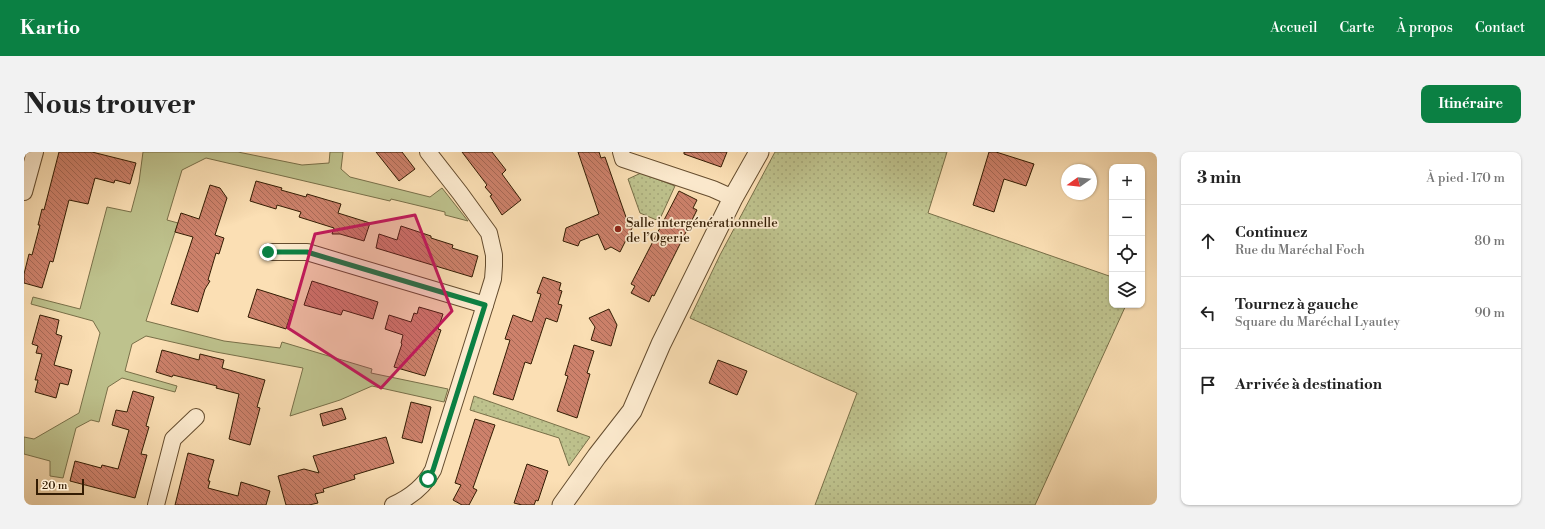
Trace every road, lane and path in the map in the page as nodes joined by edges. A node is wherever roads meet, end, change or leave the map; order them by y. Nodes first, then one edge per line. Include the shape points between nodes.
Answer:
1 (35, 152) edge
2 (428, 152) edge
3 (621, 152) edge
4 (759, 152) edge
5 (24, 192) edge
6 (733, 198) junction
7 (268, 252) dead end
8 (485, 305) junction
9 (196, 417) dead end
10 (156, 505) edge
11 (394, 505) edge
12 (562, 505) edge

1 - 5 street
2 - 8 street via 489,233 494,266
3 - 6 street via 624,159
4 - 6 street
6 - 12 street via 661,344 632,411
7 - 8 street via 307,252
8 - 11 street via 433,470 421,488
9 - 10 street via 173,439

